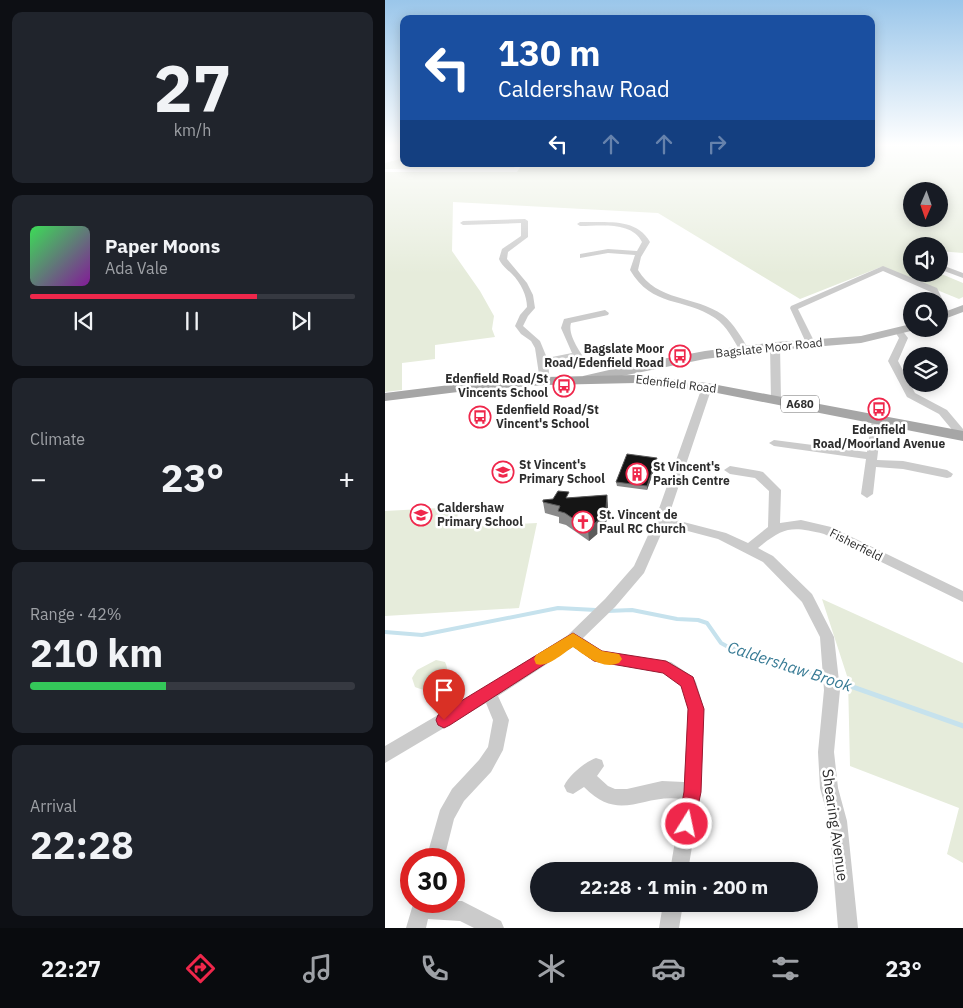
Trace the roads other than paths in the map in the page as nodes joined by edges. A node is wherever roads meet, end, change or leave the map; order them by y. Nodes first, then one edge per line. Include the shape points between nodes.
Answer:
1 (463, 223) dead end
2 (579, 224) dead end
3 (639, 253) junction
4 (583, 256) dead end
5 (948, 270) edge
6 (963, 276) edge
7 (934, 292) edge
8 (963, 308) edge
9 (605, 314) dead end
10 (948, 315) edge
11 (903, 331) edge
12 (899, 332) junction
13 (810, 343) junction
14 (775, 346) junction
15 (744, 350) junction
16 (577, 355) junction
17 (543, 361) junction
18 (586, 372) junction
19 (637, 373) junction
20 (545, 381) junction
21 (707, 387) junction
22 (385, 397) edge
23 (776, 400) junction
24 (877, 419) junction
25 (963, 436) edge
26 (774, 443) dead end
27 (871, 460) junction
28 (730, 469) dead end
29 (947, 474) dead end
30 (867, 494) dead end
31 (661, 520) junction
32 (774, 529) junction
33 (749, 549) junction
34 (963, 597) edge
35 (573, 639) junction
36 (489, 693) junction
37 (385, 755) edge
38 (584, 776) dead end
39 (692, 792) junction
40 (438, 848) edge
41 (680, 862) edge
42 (672, 912) edge
43 (420, 913) edge
44 (465, 913) edge
45 (416, 928) edge
46 (494, 928) edge
47 (669, 928) edge
48 (848, 928) edge

1 - 17 street via 525,221 524,237 503,256 531,300 531,308 519,326 539,345
2 - 3 street via 635,229 646,239
3 - 4 street via 608,251
3 - 15 street via 634,270 644,285 716,315 733,331
5 - 6 street
7 - 13 street via 883,268 794,308
8 - 10 street
9 - 16 street via 567,321 565,328
11 - 12 street, Bagslate Moor Road
12 - 13 street, Bagslate Moor Road
12 - 25 street via 904,338 893,361 911,394 943,412
13 - 14 street, Bagslate Moor Road
14 - 15 street, Bagslate Moor Road
14 - 23 street
15 - 19 street, Bagslate Moor Road
16 - 17 street
16 - 18 street
17 - 20 street
18 - 19 main road, Edenfield Road / A680
18 - 20 main road, Edenfield Road / A680
19 - 21 main road, Edenfield Road / A680
20 - 22 main road, Edenfield Road / A680
21 - 23 main road, Edenfield Road / A680
21 - 31 street
23 - 24 main road, Edenfield Road / A680
24 - 25 main road, Edenfield Road / A680
24 - 27 street
26 - 27 street
27 - 29 street
27 - 30 street
28 - 32 street via 759,475 775,490
31 - 33 street, Shearing Avenue via 722,536
31 - 35 street via 639,569
32 - 33 street, Fisherfield
32 - 34 street, Fisherfield via 801,524 827,530
33 - 48 street, Shearing Avenue via 768,559 807,598 827,637 832,690 825,752 829,788 838,821
35 - 36 street
35 - 39 street via 599,657 666,667 688,682 696,709
36 - 37 street
36 - 40 street via 501,720 495,750 458,795 446,816
38 - 39 street via 607,795 621,798 659,790
39 - 41 street
42 - 47 street
43 - 45 street
44 - 46 street

